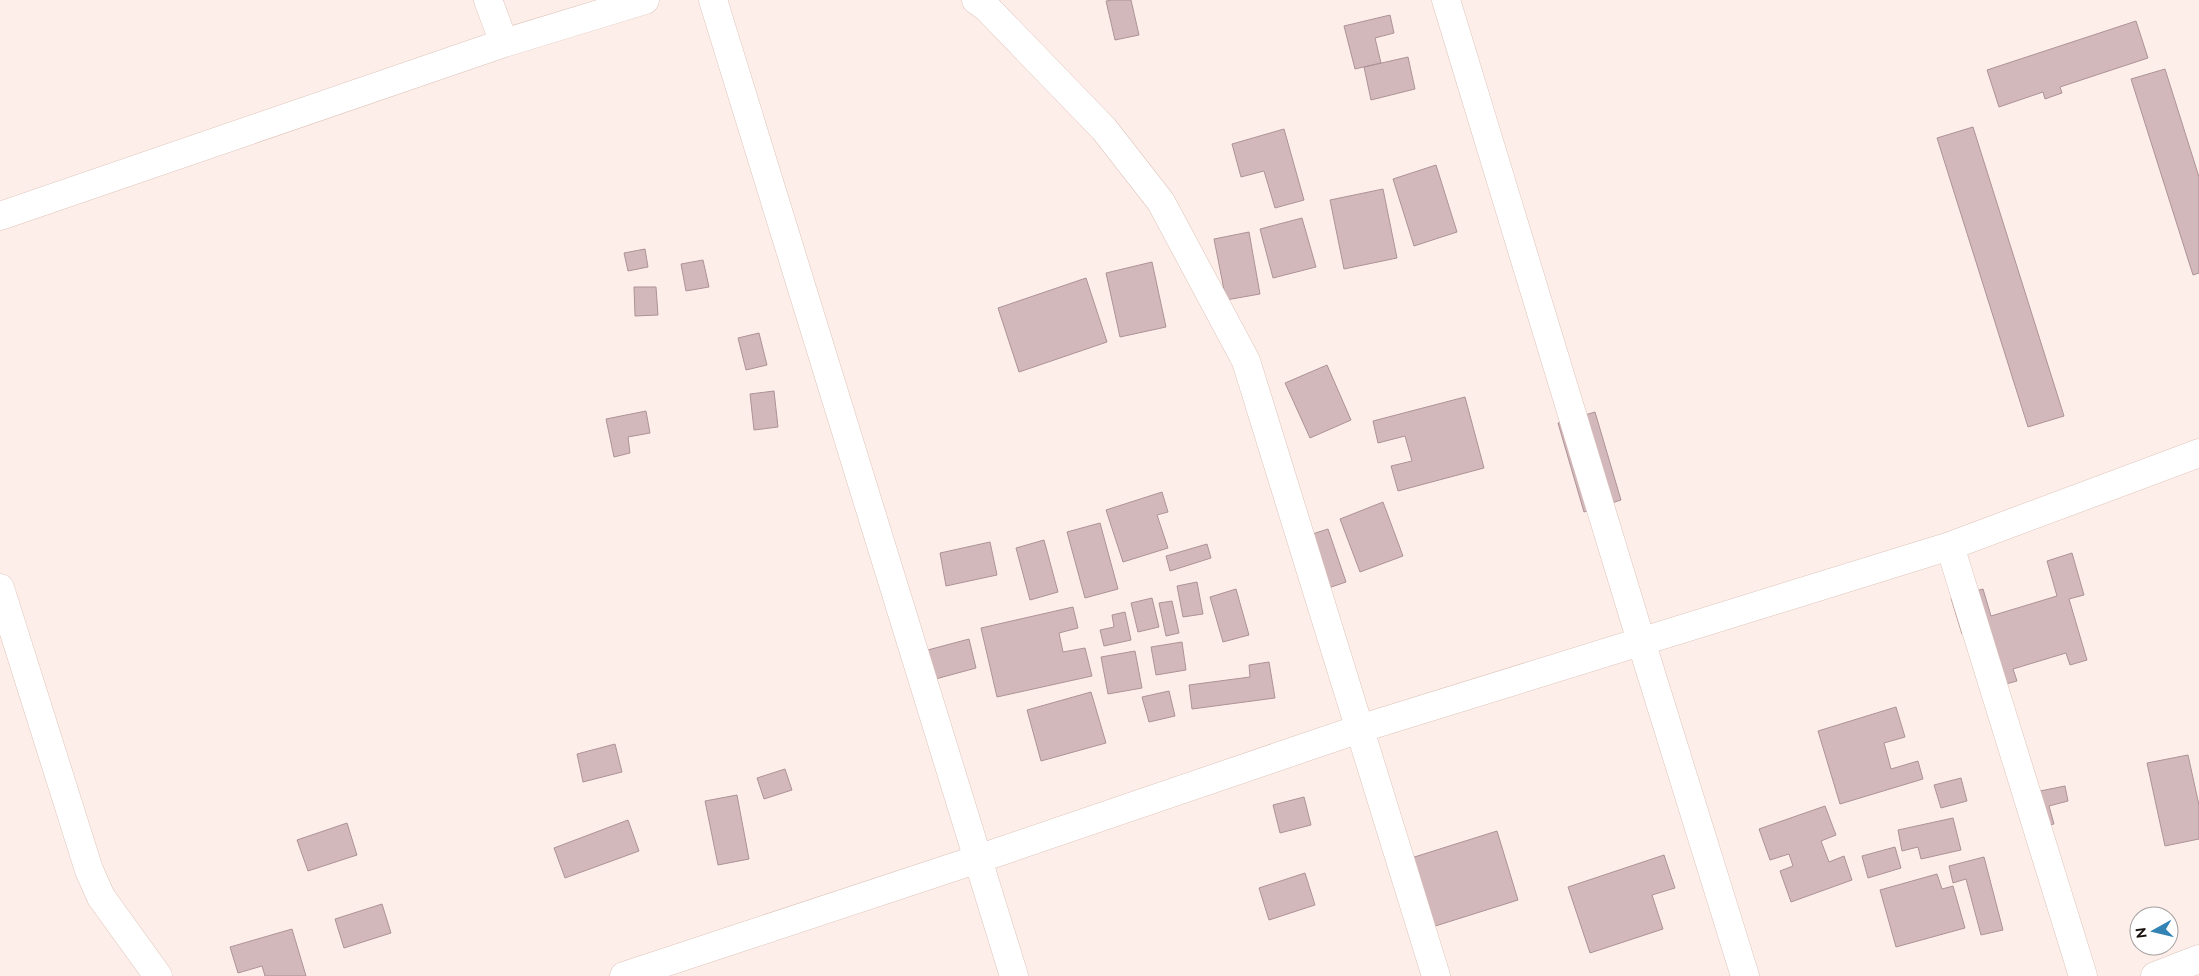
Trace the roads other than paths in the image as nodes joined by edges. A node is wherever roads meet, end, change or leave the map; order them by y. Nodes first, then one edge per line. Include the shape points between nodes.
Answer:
1 (488, 0) edge
2 (644, 0) edge
3 (713, 0) edge
4 (976, 0) edge
5 (1446, 0) edge
6 (504, 43) junction
7 (0, 216) edge
8 (2199, 453) edge
9 (1950, 546) junction
10 (0, 588) edge
11 (1641, 641) junction
12 (1359, 729) junction
13 (978, 859) junction
14 (2199, 959) edge
15 (158, 976) edge
16 (624, 976) edge
17 (1014, 976) edge
18 (1436, 976) edge
19 (1745, 976) edge
20 (2083, 976) edge
21 (2155, 976) edge

1 - 6 street
2 - 6 street
3 - 13 street
4 - 12 street via 1104,129 1161,202 1246,361
5 - 11 street
6 - 7 street
8 - 9 street
9 - 11 street
9 - 20 street
10 - 15 street via 89,870 101,896
11 - 12 street
11 - 19 street
12 - 13 street
12 - 18 street
13 - 16 street
13 - 17 street
14 - 21 street

